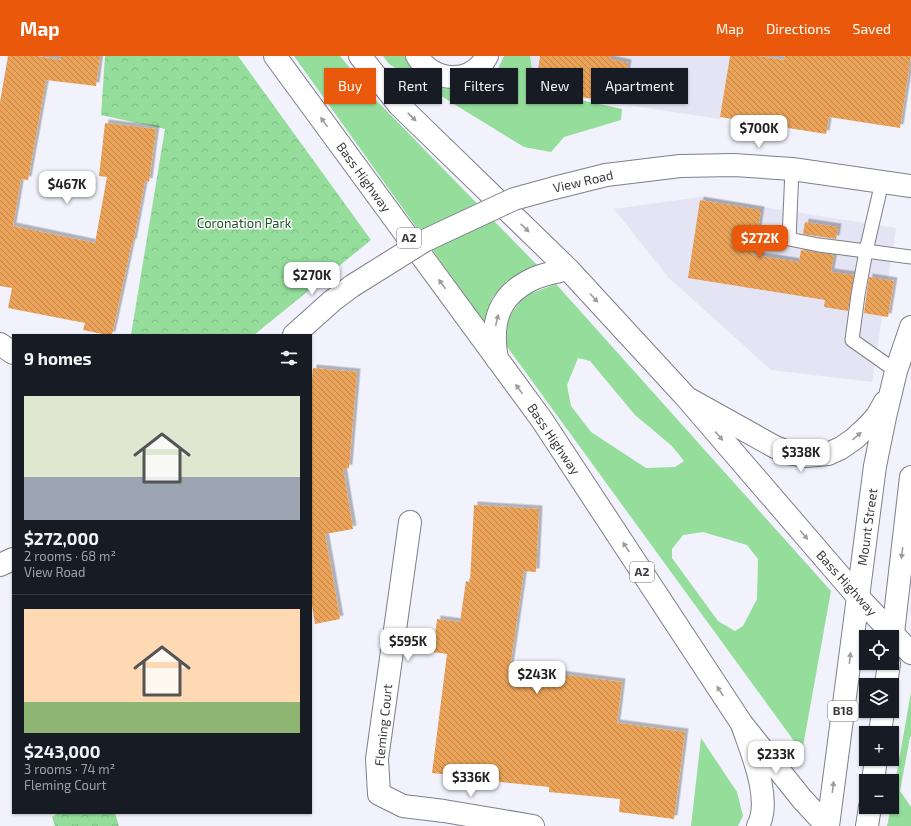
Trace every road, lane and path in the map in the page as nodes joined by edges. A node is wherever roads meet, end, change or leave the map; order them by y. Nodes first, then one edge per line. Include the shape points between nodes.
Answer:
1 (275, 56) edge
2 (360, 56) edge
3 (417, 56) edge
4 (487, 56) edge
5 (792, 169) junction
6 (882, 182) junction
7 (911, 186) edge
8 (866, 251) junction
9 (911, 257) edge
10 (568, 269) junction
11 (911, 327) edge
12 (295, 334) edge
13 (0, 344) edge
14 (12, 352) edge
15 (497, 359) junction
16 (894, 380) junction
17 (685, 396) junction
18 (911, 478) edge
19 (910, 500) edge
20 (410, 522) dead end
21 (12, 559) edge
22 (0, 565) edge
23 (858, 597) junction
24 (887, 630) edge
25 (893, 630) edge
26 (899, 642) edge
27 (911, 653) edge
28 (742, 724) junction
29 (869, 814) edge
30 (534, 826) edge
31 (758, 826) edge
32 (827, 826) edge
33 (867, 826) edge

15 -> 1 main road, Bass Highway / A2
2 -> 10 main road, Bass Highway via 399,104
3 - 4 main road via 429,70 450,77 471,73 480,67
5 - 6 main road, View Road
5 - 8 lane via 789,239
5 - 12 main road, View Road, bridge via 734,165 680,166 606,175 514,200 424,241 352,286
6 - 7 main road, View Road
6 - 8 lane
8 - 9 lane
8 - 16 lane via 852,340
15 -> 10 main road via 495,326 498,313 509,296 519,286 536,278
10 -> 17 main road, Bass Highway
11 - 16 main road, Mount Street
13 - 14 main road
28 -> 15 main road, Bass Highway / A2 via 542,420
17 -> 16 main road via 775,447 806,456 828,454 854,439 877,416
16 - 23 main road, Mount Street via 875,466
17 -> 23 main road, Bass Highway
18 - 19 main road
19 -> 25 main road
20 - 30 main road, Fleming Court via 377,759 379,794 404,806
21 - 22 main road
23 - 24 main road, Bass Highway
32 -> 23 main road, Mount Street / B18
26 - 27 main road, Bass Highway
28 - 31 main road via 760,779 762,812
28 - 32 main road, Bass Highway / A2
29 - 33 main road

